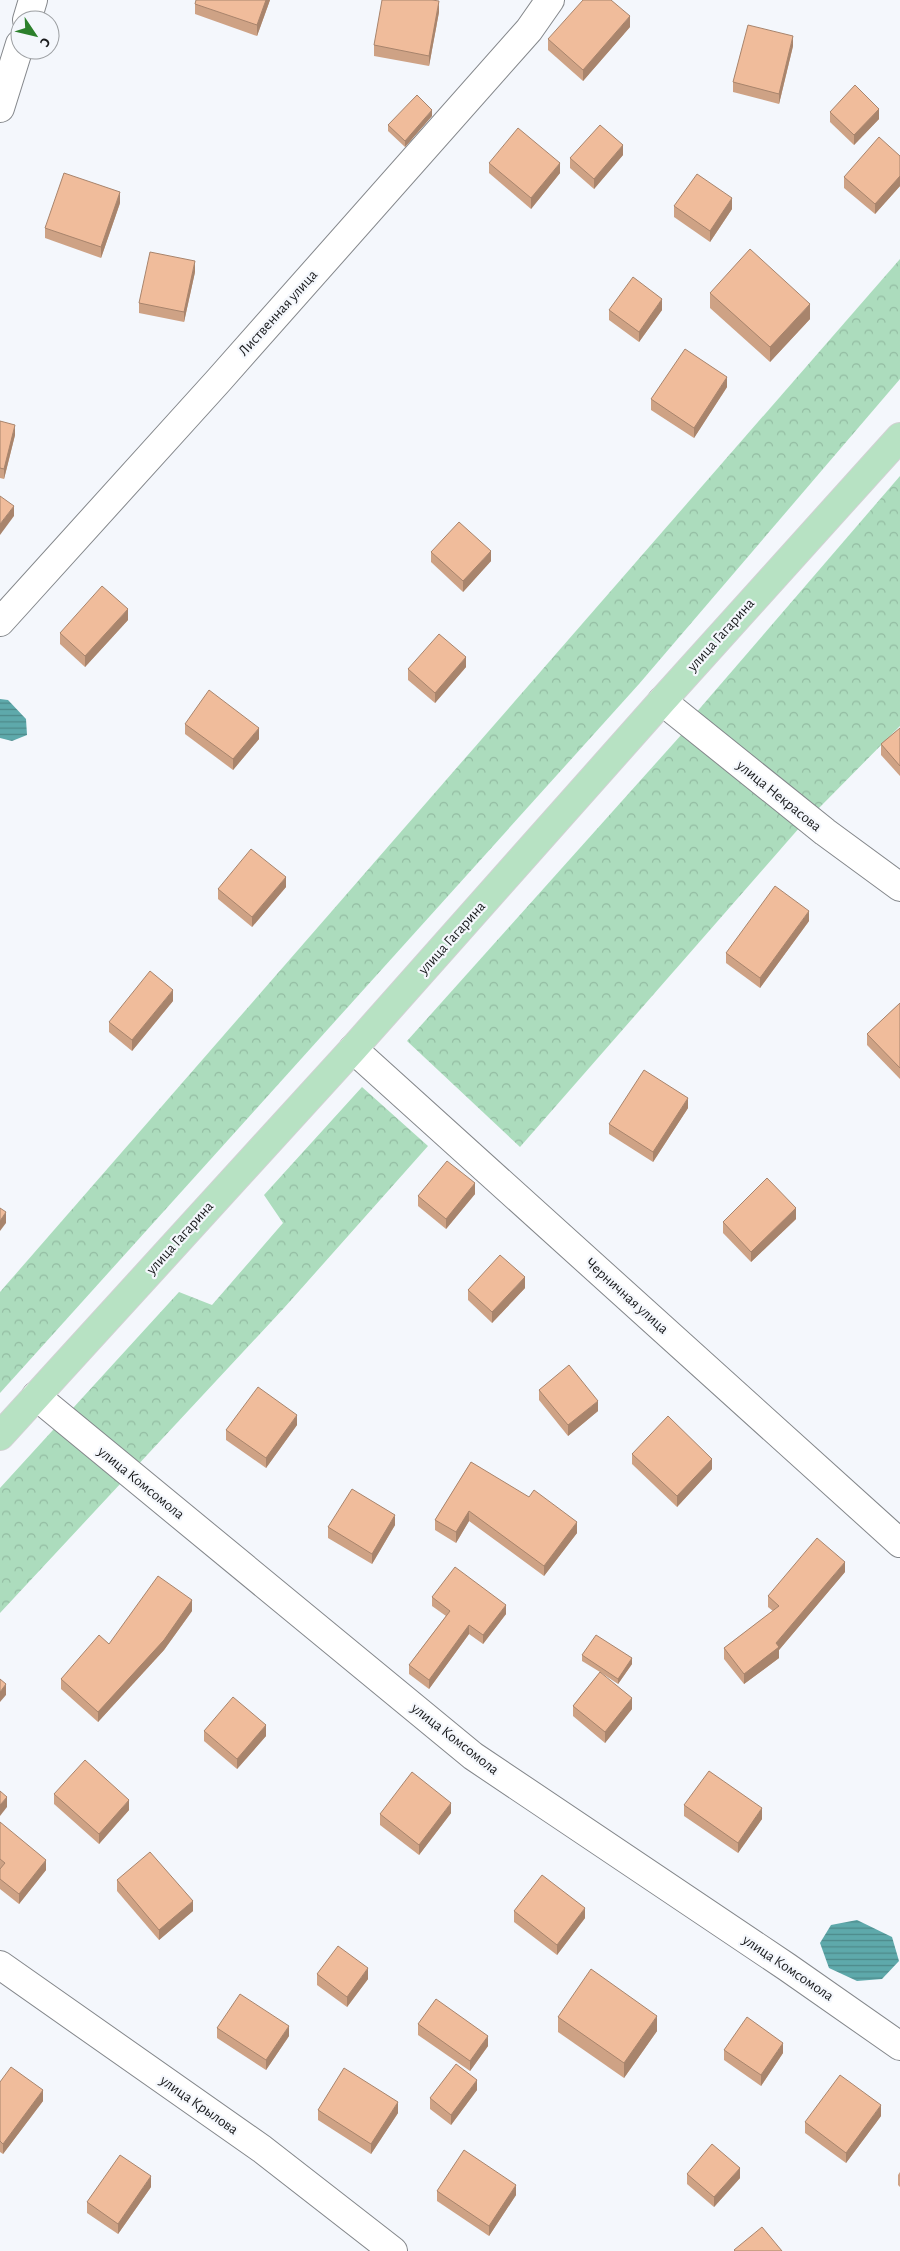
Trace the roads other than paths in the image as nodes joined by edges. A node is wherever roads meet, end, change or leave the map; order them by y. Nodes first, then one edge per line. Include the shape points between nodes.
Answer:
1 (550, 0) edge
2 (15, 60) edge
3 (0, 108) edge
4 (900, 436) edge
5 (0, 622) edge
6 (662, 701) junction
7 (900, 887) edge
8 (354, 1049) junction
9 (36, 1396) junction
10 (0, 1436) edge
11 (900, 1543) edge
12 (0, 1965) edge
13 (900, 2046) edge
14 (393, 2251) edge

1 - 5 street, Лиственная улица via 523,37
2 - 3 street
4 - 6 main road, улица Гагарина
6 - 7 street, улица Некрасова via 824,832
6 - 8 main road, улица Гагарина
8 - 9 main road, улица Гагарина
8 - 11 street, Черничная улица
9 - 10 main road, улица Гагарина
9 - 13 street, улица Комсомола via 473,1756
12 - 14 street, улица Крылова via 262,2149

